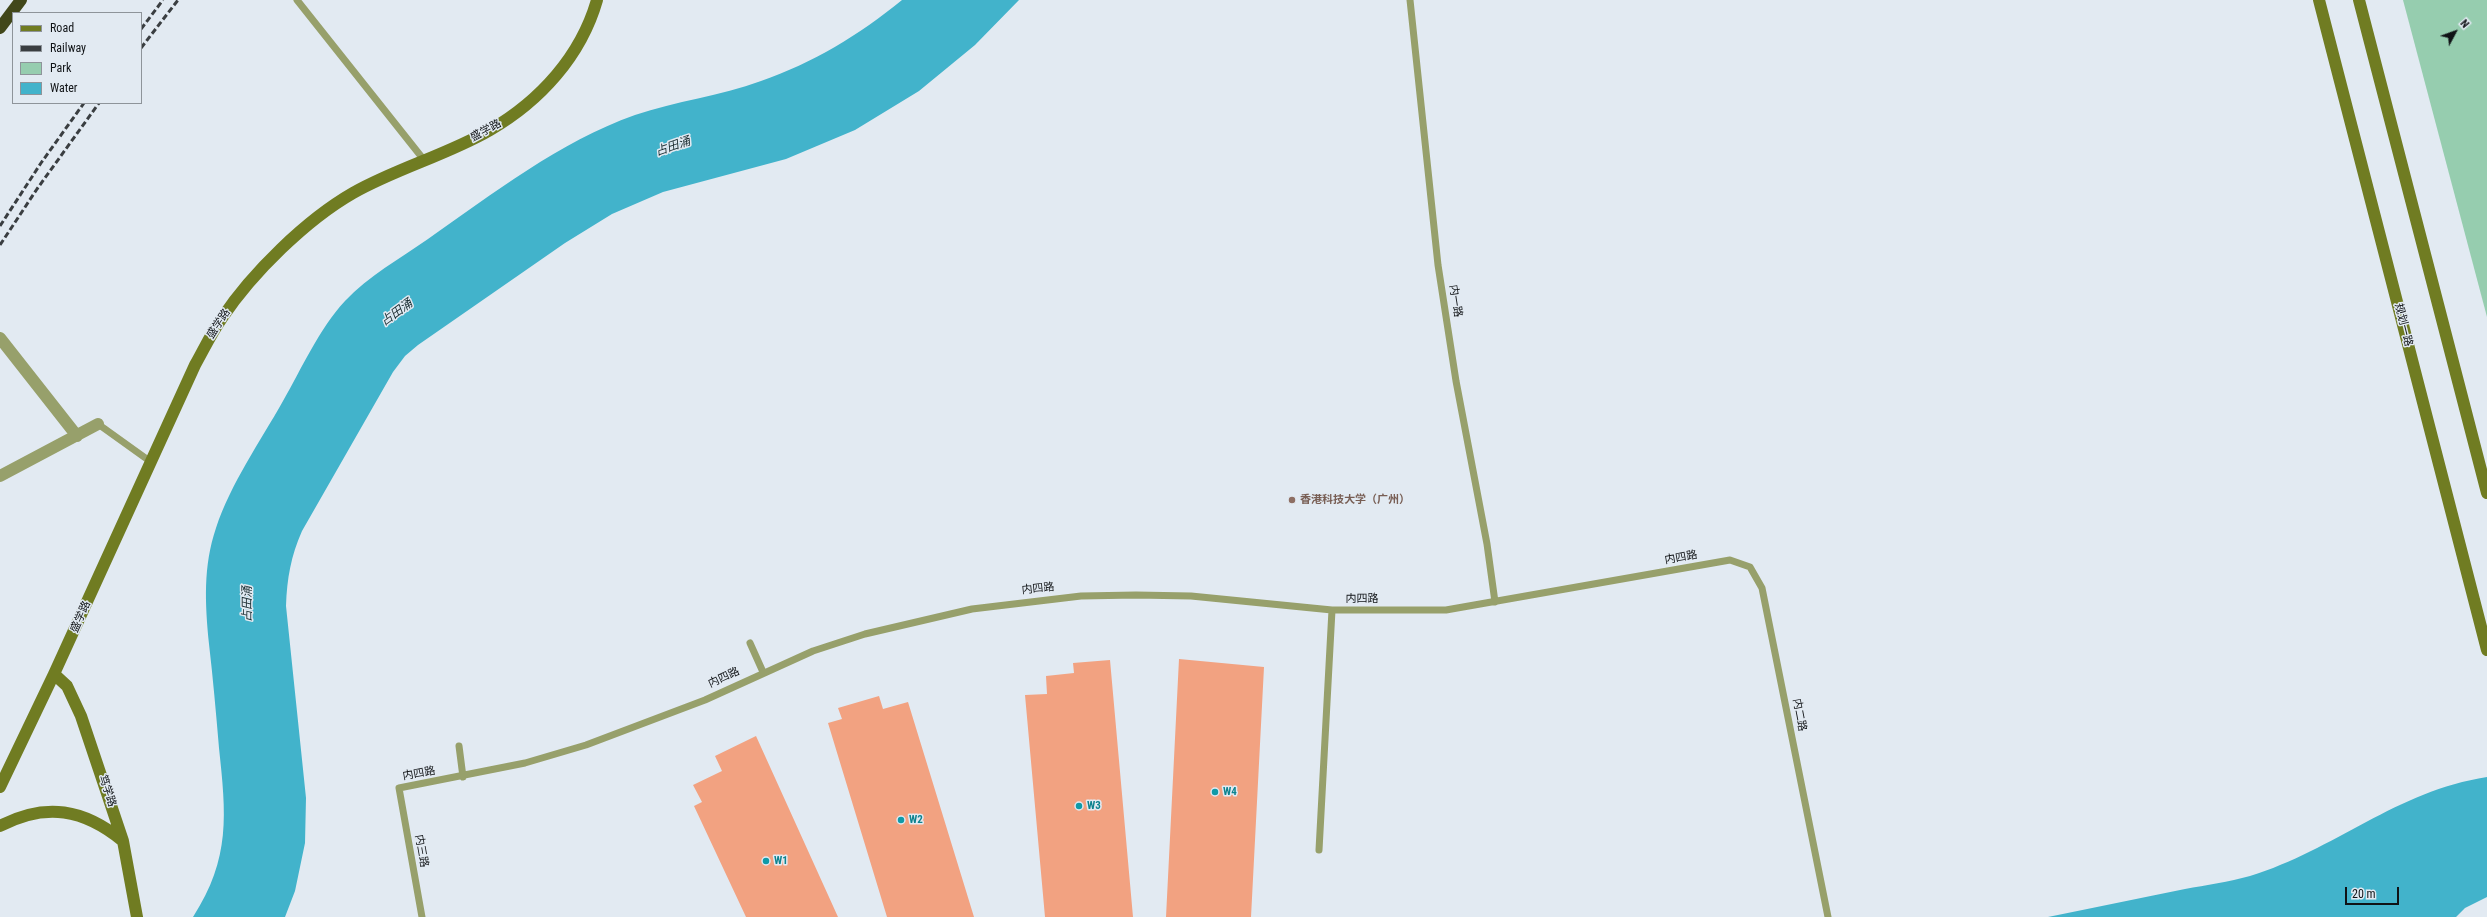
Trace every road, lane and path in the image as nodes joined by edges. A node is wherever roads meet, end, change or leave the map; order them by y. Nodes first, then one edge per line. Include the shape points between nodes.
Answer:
1 (21, 0) edge
2 (297, 0) edge
3 (596, 0) edge
4 (1410, 0) edge
5 (2319, 0) edge
6 (2359, 0) edge
7 (0, 28) edge
8 (424, 160) junction
9 (0, 338) edge
10 (98, 424) joint
11 (77, 436) junction
12 (151, 462) junction
13 (0, 476) edge
14 (2487, 493) edge
15 (1704, 565) joint
16 (1495, 602) junction
17 (1332, 610) junction
18 (750, 643) dead end
19 (2487, 650) edge
20 (763, 672) junction
21 (54, 674) junction
22 (458, 746) dead end
23 (463, 777) junction
24 (0, 787) edge
25 (399, 788) joint
26 (0, 826) edge
27 (123, 841) junction
28 (1319, 850) dead end
29 (138, 917) edge
30 (422, 917) edge
31 (1828, 917) edge

1 - 7 highway
2 - 8 lane
3 - 8 street, 盛学路 via 592,18 564,69 524,108 490,131
4 - 16 lane, 内一路 via 1438,265
5 - 19 street, 规划一路
6 - 14 street
8 - 12 street, 盛学路 via 352,194 293,237 257,273 218,324 195,365
9 - 11 street
10 - 11 street
10 - 12 lane
11 - 13 street
12 - 21 street, 盛学路
15 - 16 lane, 内四路
15 - 31 lane, 内二路 via 1730,560 1740,562 1750,567 1762,588
16 - 17 lane, 内四路 via 1446,610
17 - 20 lane, 内四路 via 1191,596 1081,596 1026,601 956,612 865,634
17 - 28 lane
18 - 20 lane
20 - 23 lane, 内四路 via 705,700 594,742 525,763
21 - 24 street, 盛学路
21 - 27 street, 笃学路 via 67,686 81,716
22 - 23 lane
23 - 25 lane, 内四路
25 - 30 lane, 内三路
26 - 27 street via 16,817 38,812 61,811 105,826
27 - 29 street, 笃学路

